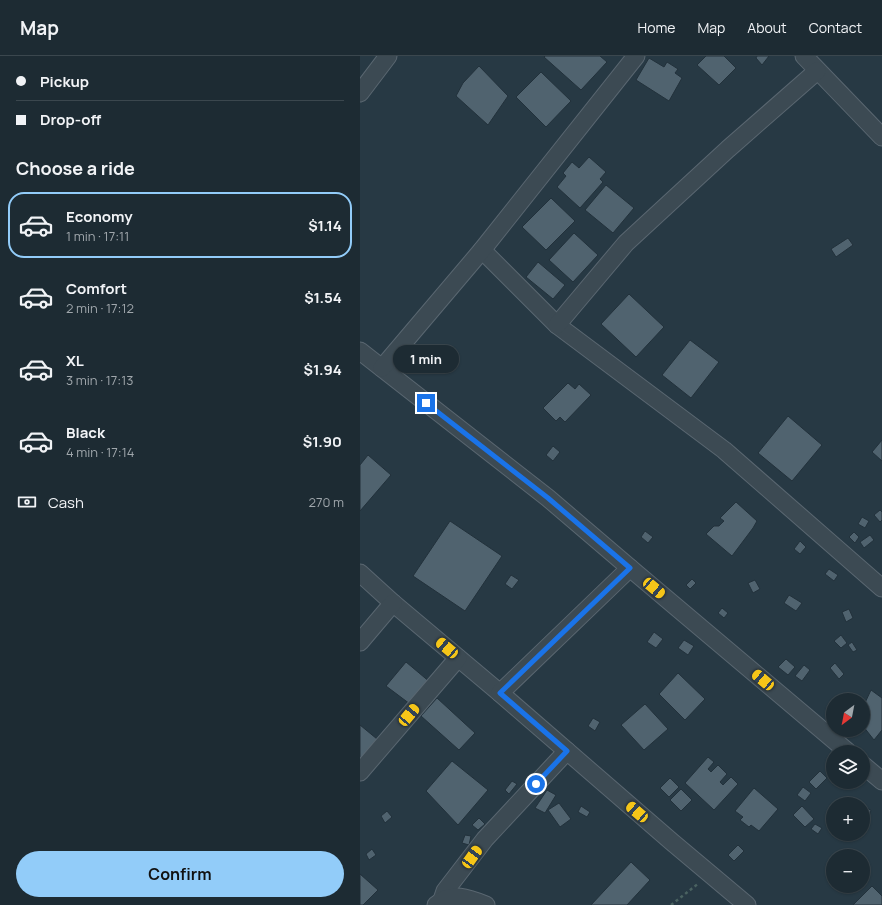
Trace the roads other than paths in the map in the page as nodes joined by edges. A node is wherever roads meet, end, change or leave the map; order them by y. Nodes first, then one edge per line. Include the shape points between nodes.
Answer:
1 (388, 56) edge
2 (636, 56) edge
3 (804, 56) edge
4 (817, 70) junction
5 (360, 93) edge
6 (882, 137) edge
7 (482, 250) junction
8 (558, 325) junction
9 (360, 351) edge
10 (382, 368) junction
11 (630, 568) junction
12 (360, 573) edge
13 (882, 588) edge
14 (393, 603) junction
15 (360, 642) edge
16 (458, 658) junction
17 (500, 693) junction
18 (840, 745) edge
19 (567, 751) junction
20 (870, 771) edge
21 (360, 772) edge
22 (882, 781) edge
23 (439, 902) edge
24 (486, 905) edge
25 (747, 905) edge

1 - 5 street
2 - 7 street
3 - 4 street
4 - 6 street
4 - 8 street via 626,242
7 - 8 street
7 - 10 street
8 - 13 street via 724,450
9 - 10 street
10 - 11 street via 548,498
11 - 17 street
11 - 18 street
12 - 14 street
14 - 15 street
14 - 16 street
16 - 17 street
16 - 21 street
17 - 19 street
19 - 23 street via 485,839
19 - 25 street
20 - 22 street
23 - 24 street via 454,896 465,897

